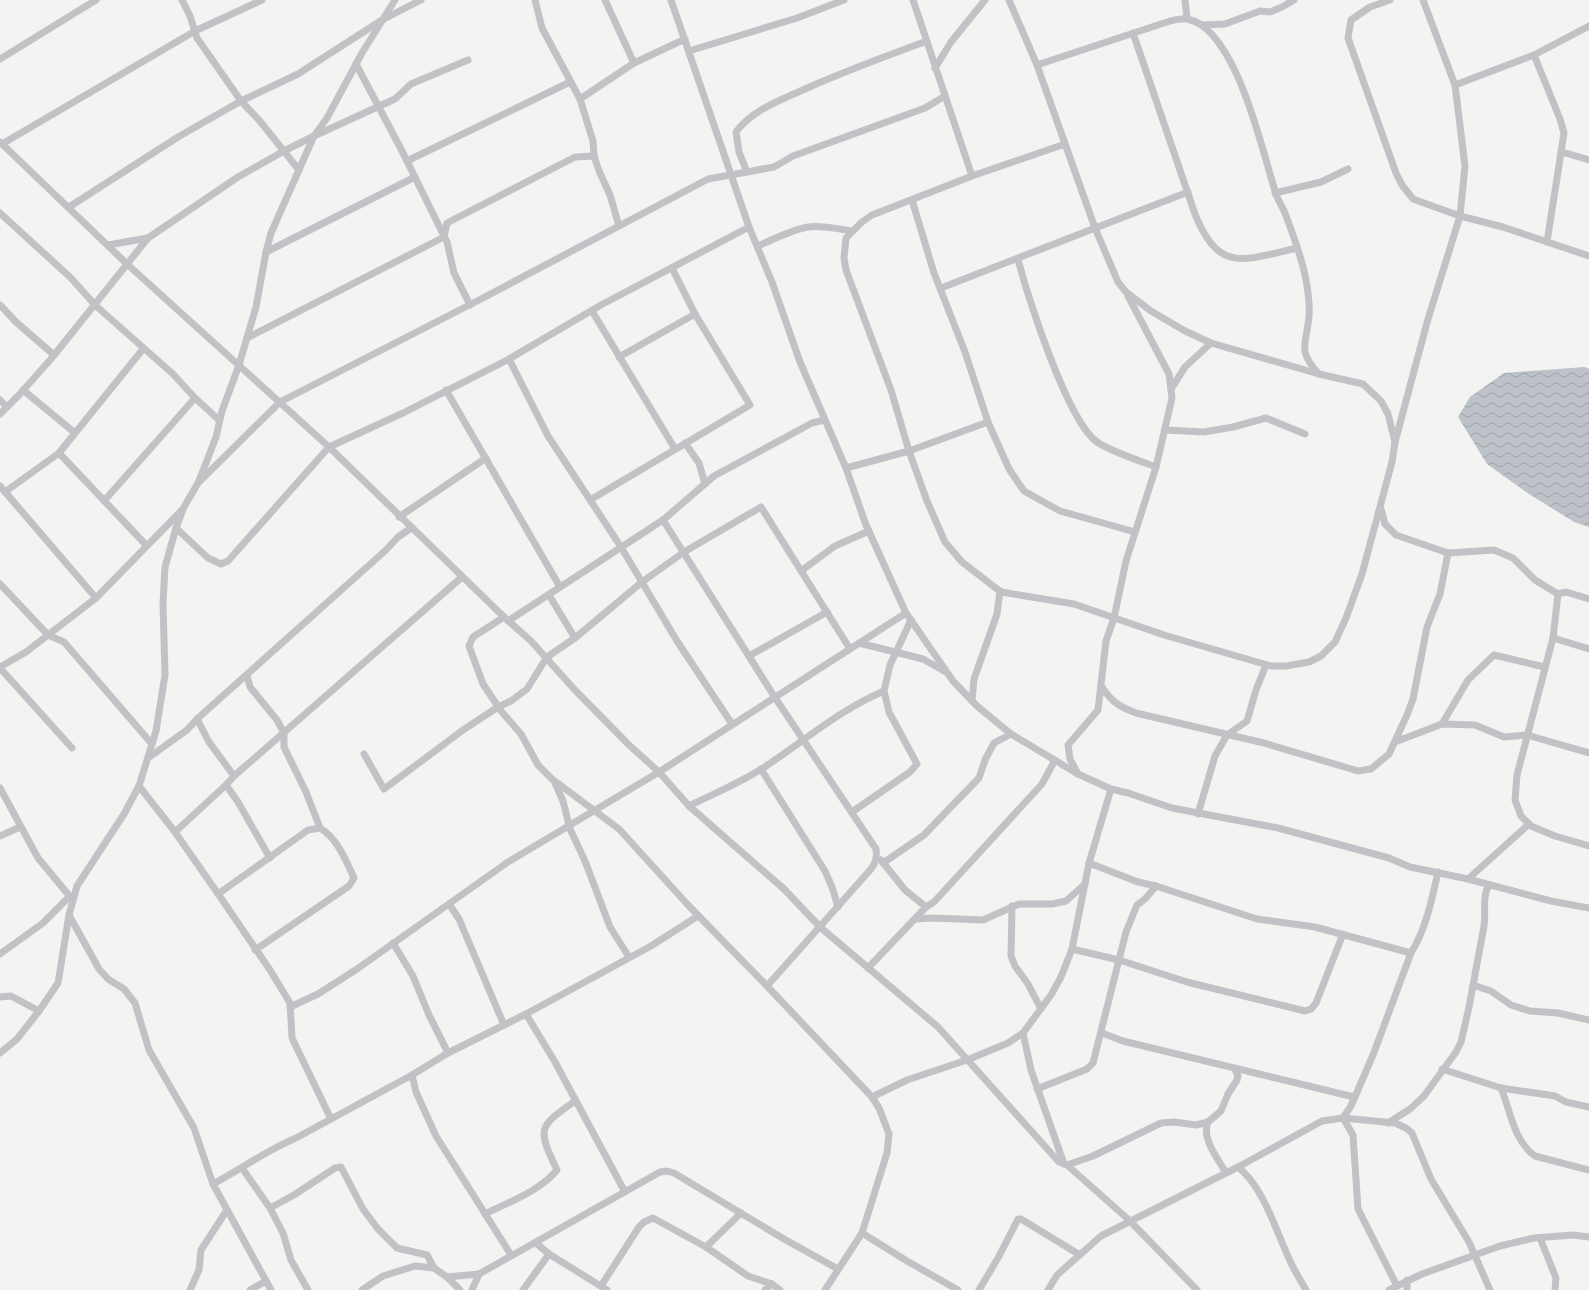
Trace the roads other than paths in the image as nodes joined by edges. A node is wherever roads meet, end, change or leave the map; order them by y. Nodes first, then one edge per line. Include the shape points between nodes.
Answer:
1 (96, 0) edge
2 (182, 0) edge
3 (262, 0) edge
4 (395, 0) edge
5 (421, 0) edge
6 (535, 0) edge
7 (605, 0) edge
8 (671, 0) edge
9 (844, 0) edge
10 (913, 0) edge
11 (985, 0) edge
12 (1009, 0) edge
13 (1186, 0) edge
14 (1294, 0) edge
15 (1390, 0) edge
16 (1423, 0) edge
17 (1187, 18) junction
18 (382, 20) junction
19 (1202, 26) junction
20 (1589, 26) edge
21 (195, 31) junction
22 (1132, 33) junction
23 (685, 38) junction
24 (927, 41) junction
25 (689, 51) junction
26 (1534, 55) junction
27 (0, 59) edge
28 (468, 60) dead end
29 (634, 63) junction
30 (356, 64) junction
31 (1037, 65) junction
32 (935, 68) junction
33 (570, 82) junction
34 (1455, 85) junction
35 (946, 96) junction
36 (580, 99) junction
37 (241, 101) junction
38 (379, 107) junction
39 (314, 136) junction
40 (1, 143) edge
41 (1065, 144) junction
42 (284, 151) junction
43 (1562, 152) junction
44 (594, 156) junction
45 (1589, 160) edge
46 (407, 161) junction
47 (1348, 168) dead end
48 (298, 170) junction
49 (747, 172) junction
50 (732, 175) junction
51 (415, 176) junction
52 (972, 176) junction
53 (1188, 192) junction
54 (1275, 193) junction
55 (912, 200) junction
56 (69, 207) junction
57 (0, 213) edge
58 (1460, 216) junction
59 (619, 226) junction
60 (749, 227) junction
61 (1095, 228) junction
62 (852, 231) junction
63 (444, 237) junction
64 (148, 238) junction
65 (1547, 242) junction
66 (108, 246) junction
67 (758, 246) junction
68 (1298, 248) junction
69 (266, 252) junction
70 (1589, 256) edge
71 (1018, 258) junction
72 (128, 264) junction
73 (672, 268) junction
74 (941, 288) junction
75 (1126, 292) junction
76 (0, 305) edge
77 (95, 305) junction
78 (470, 305) junction
79 (592, 311) junction
80 (695, 314) junction
81 (246, 338) junction
82 (1211, 343) junction
83 (143, 349) junction
84 (54, 355) junction
85 (619, 357) junction
86 (509, 359) junction
87 (239, 365) junction
88 (1319, 374) junction
89 (1171, 389) junction
90 (24, 390) junction
91 (446, 390) junction
92 (195, 398) junction
93 (0, 400) edge
94 (280, 402) junction
95 (7, 407) junction
96 (0, 414) edge
97 (219, 420) junction
98 (824, 420) junction
99 (988, 422) junction
100 (1165, 430) junction
101 (75, 433) junction
102 (1305, 434) dead end
103 (1395, 442) junction
104 (685, 443) junction
105 (329, 447) junction
106 (675, 449) junction
107 (909, 451) junction
108 (59, 453) junction
109 (486, 458) junction
110 (1156, 467) junction
111 (846, 468) junction
112 (198, 483) junction
113 (705, 484) junction
114 (0, 486) edge
115 (5, 492) junction
116 (590, 500) junction
117 (104, 501) junction
118 (1380, 506) junction
119 (184, 507) junction
120 (399, 516) junction
121 (663, 520) junction
122 (176, 528) junction
123 (411, 528) junction
124 (869, 531) junction
125 (1135, 532) junction
126 (146, 545) junction
127 (621, 547) junction
128 (684, 552) junction
129 (1448, 553) junction
130 (801, 571) junction
131 (462, 577) junction
132 (642, 582) junction
133 (0, 584) edge
134 (560, 587) junction
135 (1000, 591) junction
136 (549, 594) junction
137 (1558, 594) junction
138 (96, 598) junction
139 (1589, 600) edge
140 (827, 612) junction
141 (906, 613) junction
142 (1114, 618) junction
143 (506, 619) junction
144 (911, 620) junction
145 (48, 635) junction
146 (575, 638) junction
147 (1553, 638) junction
148 (859, 643) junction
149 (850, 649) junction
150 (1589, 649) edge
151 (895, 653) junction
152 (750, 656) junction
153 (547, 657) junction
154 (1266, 665) junction
155 (0, 667) edge
156 (1544, 667) junction
157 (946, 672) junction
158 (247, 674) junction
159 (1101, 686) junction
160 (884, 691) junction
161 (774, 696) junction
162 (972, 701) junction
163 (498, 707) junction
164 (197, 719) junction
165 (732, 724) junction
166 (1442, 724) junction
167 (284, 733) junction
168 (1011, 734) junction
169 (1227, 735) junction
170 (1527, 735) junction
171 (803, 740) junction
172 (1395, 742) junction
173 (152, 744) junction
174 (72, 748) dead end
175 (1589, 753) edge
176 (364, 754) dead end
177 (148, 758) junction
178 (1054, 760) junction
179 (761, 769) junction
180 (659, 772) junction
181 (1078, 774) junction
182 (234, 776) junction
183 (552, 779) junction
184 (226, 785) junction
185 (139, 786) junction
186 (0, 788) edge
187 (1110, 789) junction
188 (689, 806) junction
189 (596, 810) junction
190 (852, 812) junction
191 (1198, 814) junction
192 (1529, 824) junction
193 (569, 826) junction
194 (20, 827) junction
195 (320, 828) junction
196 (175, 832) junction
197 (0, 836) edge
198 (1589, 846) edge
199 (877, 856) junction
200 (270, 858) junction
201 (883, 863) junction
202 (1089, 863) junction
203 (1438, 872) junction
204 (1468, 879) junction
205 (1085, 884) junction
206 (1489, 885) junction
207 (1156, 886) junction
208 (218, 894) junction
209 (71, 898) junction
210 (449, 904) junction
211 (1012, 906) junction
212 (838, 907) junction
213 (926, 907) junction
214 (1589, 908) edge
215 (69, 915) junction
216 (698, 916) junction
217 (915, 919) junction
218 (820, 926) junction
219 (1343, 934) junction
220 (393, 943) junction
221 (1072, 949) junction
222 (255, 950) junction
223 (1411, 953) junction
224 (0, 954) edge
225 (629, 957) junction
226 (1119, 960) junction
227 (868, 968) junction
228 (1473, 985) junction
229 (768, 986) junction
230 (0, 996) edge
231 (290, 1007) junction
232 (1041, 1009) junction
233 (39, 1011) junction
234 (526, 1014) junction
235 (1589, 1020) edge
236 (504, 1024) junction
237 (1023, 1033) junction
238 (1102, 1033) junction
239 (0, 1053) edge
240 (448, 1053) junction
241 (967, 1060) junction
242 (1235, 1069) junction
243 (1442, 1069) junction
244 (412, 1075) junction
245 (1501, 1088) junction
246 (1037, 1089) junction
247 (872, 1097) junction
248 (1354, 1097) junction
249 (575, 1101) junction
250 (1589, 1107) edge
251 (1343, 1118) junction
252 (331, 1119) junction
253 (1208, 1122) junction
254 (1387, 1123) junction
255 (1066, 1165) junction
256 (1238, 1167) junction
257 (242, 1168) junction
258 (1589, 1170) edge
259 (1226, 1173) junction
260 (213, 1184) junction
261 (625, 1192) junction
262 (270, 1208) junction
263 (227, 1210) junction
264 (742, 1213) junction
265 (485, 1214) junction
266 (1129, 1220) junction
267 (862, 1233) junction
268 (1589, 1236) edge
269 (1540, 1238) junction
270 (536, 1243) junction
271 (706, 1247) junction
272 (549, 1254) junction
273 (511, 1255) junction
274 (1080, 1255) junction
275 (1475, 1256) junction
276 (434, 1268) junction
277 (838, 1269) junction
278 (479, 1274) junction
279 (447, 1277) junction
280 (1407, 1280) junction
281 (266, 1281) junction
282 (772, 1284) junction
283 (1397, 1286) junction
284 (604, 1288) edge
285 (190, 1290) edge
286 (250, 1290) edge
287 (271, 1290) edge
288 (308, 1290) edge
289 (362, 1290) edge
290 (460, 1290) edge
291 (472, 1290) edge
292 (523, 1290) edge
293 (765, 1290) edge
294 (780, 1290) edge
295 (825, 1290) edge
296 (958, 1290) edge
297 (979, 1290) edge
298 (1048, 1290) edge
299 (1197, 1290) edge
300 (1306, 1290) edge
301 (1389, 1290) edge
302 (1407, 1290) edge
303 (1490, 1290) edge
304 (1555, 1290) edge

1 - 27 street
2 - 21 street
3 - 21 street
4 - 18 street
5 - 18 street
6 - 33 street via 542,28
7 - 29 street
8 - 23 street
9 - 25 street via 797,18
10 - 24 street
11 - 32 street via 951,42
12 - 31 street
13 - 17 street
14 - 19 street via 1270,12 1260,11 1225,24
15 - 58 street via 1370,8 1351,20 1348,38 1351,48 1402,185 1413,199
16 - 34 street
17 - 19 street
17 - 22 street
18 - 30 street
18 - 37 street via 298,74
19 - 54 street via 1219,43 1234,68 1262,144
20 - 26 street
21 - 37 street via 197,38
21 - 40 street
22 - 31 street
22 - 53 street
23 - 25 street
23 - 29 street
24 - 32 street
24 - 49 street via 826,80 751,117 736,132 739,152
25 - 50 street
26 - 34 street
26 - 43 street via 1560,119 1564,133
28 - 38 street via 411,84 395,99
29 - 36 street
30 - 38 street
30 - 39 street
31 - 41 street
32 - 35 street
33 - 36 street
33 - 46 street
34 - 58 street via 1465,166
35 - 49 street via 925,108 792,156 774,167
35 - 52 street
36 - 44 street via 593,141
37 - 42 street
37 - 56 street via 178,137
38 - 39 street
38 - 46 street
39 - 42 street
39 - 48 street
40 - 56 street
41 - 52 street
41 - 61 street
42 - 48 street
42 - 64 street via 238,177
43 - 45 street
43 - 65 street
44 - 59 street
44 - 63 street via 575,157 447,222
46 - 51 street
47 - 54 street via 1321,182
48 - 69 street via 271,233
49 - 50 street
50 - 59 street via 708,179
50 - 60 street
51 - 63 street
51 - 69 street
52 - 55 street
53 - 61 street
53 - 68 street via 1203,233 1213,248 1226,256 1255,258
54 - 68 street
55 - 62 street via 872,215
55 - 74 street
56 - 66 street
57 - 77 street via 71,278
58 - 65 street
58 - 103 street via 1428,319
59 - 78 street
60 - 67 street
60 - 73 street
61 - 71 street
61 - 75 street via 1118,282
62 - 67 street via 808,227
62 - 107 street via 846,238 844,249 846,270 891,390
63 - 78 street via 454,273
63 - 81 street
64 - 66 street
64 - 72 street
65 - 70 street
66 - 72 street
67 - 98 street
68 - 88 street via 1309,301 1304,340 1305,354
69 - 81 street via 256,307
71 - 74 street
71 - 110 street via 1026,288 1055,366 1084,429 1097,442
72 - 77 street
72 - 87 street
73 - 79 street
73 - 80 street
74 - 99 street
75 - 82 street via 1151,311
75 - 89 street via 1164,362
76 - 84 street
77 - 83 street
77 - 84 street
78 - 94 street
79 - 85 street
79 - 86 street
80 - 85 street
80 - 104 street via 750,405
81 - 87 street
82 - 88 street
82 - 89 street via 1185,367
83 - 92 street via 173,374
83 - 101 street
84 - 90 street
85 - 106 street
86 - 91 street
86 - 116 street via 548,436
87 - 94 street
87 - 97 street
88 - 103 street via 1363,384 1371,391 1381,401 1388,414
89 - 100 street via 1172,398
90 - 95 street
90 - 101 street
91 - 105 street via 403,414
91 - 109 street
92 - 97 street
92 - 117 street
93 - 95 street
94 - 105 street
94 - 112 street
95 - 96 street
97 - 112 street via 216,437
98 - 111 street
98 - 113 street via 812,423 714,476
99 - 107 street
99 - 125 street via 1009,469 1024,491 1060,511
100 - 102 street via 1204,432 1266,418
100 - 110 street
101 - 108 street
103 - 118 street
104 - 106 street
104 - 113 street via 699,463
105 - 120 street
105 - 122 street via 228,561 221,564 208,558
106 - 116 street
107 - 111 street
107 - 135 street via 945,542 962,562
108 - 115 street
108 - 117 street
109 - 120 street
109 - 134 street
110 - 125 street
111 - 124 street
112 - 119 street
113 - 121 street
114 - 115 street
115 - 138 street
116 - 127 street
117 - 126 street
118 - 129 street via 1381,516 1396,535
118 - 154 street via 1362,574 1346,618 1331,648 1309,662 1286,666
119 - 122 street
119 - 126 street
120 - 123 street
121 - 127 street
121 - 128 street
122 - 173 street via 165,567 165,675
123 - 131 street
123 - 158 street via 398,536 386,550
124 - 130 street via 835,546
124 - 141 street
125 - 142 street
126 - 138 street
127 - 132 street
127 - 134 street
128 - 130 street via 761,507
128 - 132 street
128 - 152 street
129 - 137 street via 1494,550 1513,558 1535,580
129 - 172 street via 1440,594 1427,627 1413,699
130 - 140 street
131 - 143 street
131 - 167 street
132 - 146 street
132 - 165 street via 677,641
133 - 145 street
134 - 136 street
135 - 142 street via 1071,603
135 - 162 street via 997,614 974,679
136 - 143 street
136 - 146 street
137 - 139 street via 1566,592
137 - 147 street
138 - 145 street
140 - 149 street
140 - 152 street
141 - 144 street
141 - 148 street
142 - 154 street
142 - 159 street via 1106,641
143 - 153 street
143 - 163 street via 473,637 469,642 483,684
144 - 151 street
144 - 157 street
145 - 155 street
145 - 173 street via 64,642
146 - 153 street
147 - 150 street
147 - 156 street
148 - 149 street
148 - 151 street
149 - 161 street
151 - 157 street via 923,659
151 - 160 street
152 - 161 street
153 - 163 street via 527,689
153 - 180 street via 574,689
154 - 169 street via 1247,721
155 - 174 street
156 - 166 street via 1494,655 1468,680
156 - 170 street
157 - 162 street
158 - 164 street
158 - 167 street via 250,687 277,720
159 - 169 street via 1108,697 1118,705 1136,712
159 - 181 street via 1098,710 1068,745 1070,759
160 - 171 street via 849,708
160 - 190 street via 888,712 917,764 910,772
161 - 165 street
161 - 171 street
162 - 168 street
163 - 176 street via 384,789
163 - 183 street via 521,734 538,765
164 - 177 street via 187,730
164 - 182 street via 209,742
165 - 180 street
166 - 170 street via 1475,725 1504,737
166 - 172 street
167 - 182 street
167 - 195 street via 284,747
168 - 178 street
168 - 201 street via 994,743 979,778 924,835
169 - 172 street via 1264,743 1358,771 1371,769 1380,763 1389,754
169 - 191 street via 1215,756
170 - 175 street
170 - 192 street via 1514,791 1517,808
171 - 179 street
171 - 190 street
173 - 177 street
177 - 185 street
178 - 181 street
178 - 213 street via 1042,784 934,902
179 - 188 street
179 - 212 street via 824,870
180 - 188 street
180 - 189 street
181 - 187 street
182 - 184 street
183 - 189 street
183 - 193 street via 562,796
184 - 196 street
184 - 200 street
185 - 196 street
185 - 209 street
186 - 194 street
187 - 191 street
187 - 202 street
188 - 218 street via 784,889
189 - 193 street
189 - 216 street via 619,829
190 - 199 street via 876,849
191 - 203 street via 1278,828 1389,858 1410,867
192 - 198 street via 1555,836
192 - 204 street
193 - 210 street via 508,862
193 - 225 street via 610,926
194 - 197 street
194 - 209 street via 38,858
195 - 200 street via 308,830
195 - 222 street via 344,856 354,878 349,886
196 - 208 street
199 - 201 street
199 - 212 street via 871,870
200 - 208 street
201 - 213 street via 905,890
202 - 205 street
202 - 207 street via 1138,882
203 - 204 street
203 - 223 street via 1430,908
204 - 206 street
205 - 211 street via 1071,897 1059,903 1024,903
205 - 221 street
206 - 214 street
206 - 228 street via 1485,892 1486,913
207 - 219 street via 1257,919
207 - 226 street via 1138,905 1126,932
208 - 222 street
209 - 215 street
209 - 224 street via 43,923
210 - 220 street
210 - 236 street via 462,926
211 - 217 street via 982,920
211 - 232 street via 1011,956
212 - 218 street
213 - 217 street
215 - 233 street via 58,983
215 - 260 street via 99,969 108,979 124,989 135,1003 149,1050 194,1128
216 - 225 street
216 - 229 street
217 - 227 street
218 - 227 street
218 - 229 street
219 - 223 street
219 - 226 street via 1316,1003 1305,1011 1187,982
220 - 231 street via 318,994
220 - 240 street via 413,976
221 - 226 street
221 - 232 street via 1061,977
222 - 231 street via 270,970
223 - 248 street via 1374,1055
225 - 234 street
226 - 238 street
227 - 241 street via 938,1027
228 - 235 street via 1491,991 1511,1005 1530,1011 1558,1013
228 - 243 street via 1461,1042
229 - 247 street
230 - 233 street via 11,996
231 - 252 street via 292,1038
232 - 237 street
233 - 239 street via 17,1039
234 - 236 street
234 - 249 street
236 - 240 street
237 - 241 street via 1008,1043
237 - 246 street
238 - 242 street
238 - 246 street via 1091,1066
240 - 244 street
241 - 247 street via 907,1080
241 - 255 street via 1059,1162
242 - 248 street
242 - 253 street via 1237,1080 1221,1111
243 - 245 street
243 - 254 street via 1424,1096 1410,1109
244 - 252 street
244 - 265 street via 416,1092 436,1136
245 - 250 street via 1555,1096 1566,1102
245 - 258 street via 1516,1134 1528,1151 1535,1156
246 - 255 street
247 - 267 street via 889,1134 884,1164
248 - 251 street
249 - 261 street
249 - 265 street via 549,1120 544,1128 546,1146 557,1170 552,1177
251 - 254 street
251 - 256 street via 1322,1121
251 - 283 street via 1352,1135 1358,1209
252 - 257 street via 279,1145
253 - 255 street via 1196,1125 1160,1123 1100,1153
253 - 259 street via 1208,1142
254 - 275 street via 1401,1125 1412,1133 1431,1179 1462,1227
255 - 266 street
256 - 259 street
256 - 300 street via 1248,1176 1262,1201
257 - 260 street
257 - 262 street
259 - 266 street
260 - 263 street
261 - 264 street via 660,1172 667,1171
261 - 270 street
262 - 276 street via 334,1168 341,1167 363,1209 378,1229 397,1248 427,1255
262 - 288 street via 283,1233 291,1260
263 - 281 street
263 - 285 street via 201,1250 199,1270
264 - 271 street
264 - 277 street
265 - 273 street
266 - 274 street via 1101,1236
266 - 299 street
267 - 277 street
267 - 296 street
268 - 269 street
269 - 275 street via 1500,1246
269 - 304 street via 1556,1278
270 - 272 street
270 - 273 street
271 - 282 street via 748,1276
271 - 284 street via 657,1219 649,1218 639,1227
272 - 284 street
272 - 292 street
273 - 278 street
274 - 297 street via 1018,1219
274 - 298 street via 1058,1275
275 - 280 street
275 - 303 street
276 - 279 street
276 - 289 street via 415,1266 383,1276
277 - 295 street
278 - 279 street
278 - 291 street
279 - 290 street
280 - 283 street
280 - 302 street
281 - 286 street
281 - 287 street
282 - 293 street
282 - 294 street
283 - 301 street

